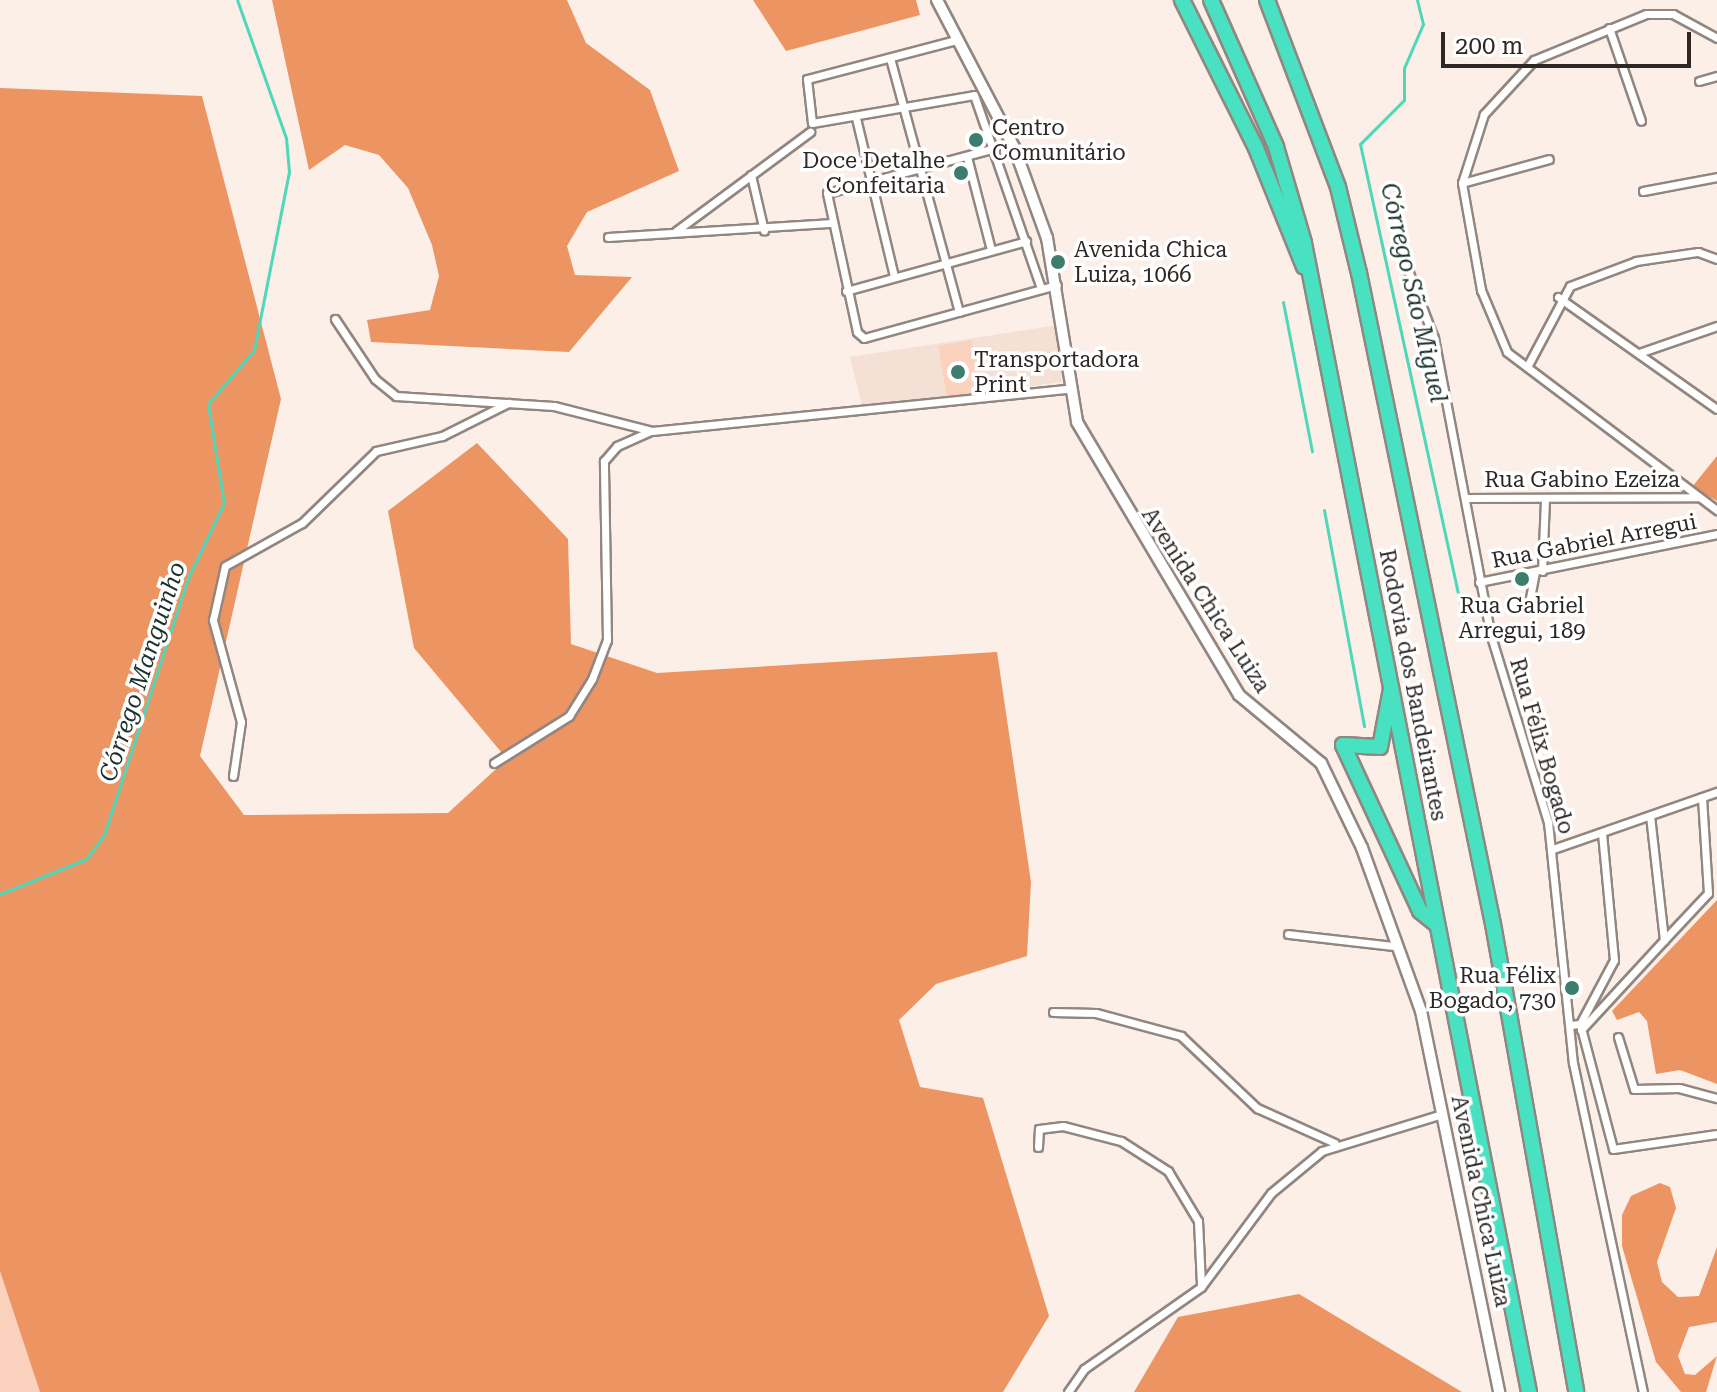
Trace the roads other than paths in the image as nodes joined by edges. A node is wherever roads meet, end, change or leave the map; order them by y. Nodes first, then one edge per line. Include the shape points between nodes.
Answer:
1 (937, 0) edge
2 (1182, 0) edge
3 (1211, 0) edge
4 (1270, 0) edge
5 (1609, 28) junction
6 (1717, 38) edge
7 (956, 40) junction
8 (890, 58) junction
9 (1717, 76) edge
10 (1699, 81) dead end
11 (904, 107) junction
12 (856, 118) junction
13 (1641, 121) dead end
14 (810, 132) dead end
15 (995, 148) junction
16 (967, 157) junction
17 (1549, 159) dead end
18 (920, 167) junction
19 (751, 175) junction
20 (1717, 177) edge
21 (872, 181) junction
22 (1462, 183) junction
23 (1643, 191) dead end
24 (829, 223) junction
25 (764, 231) junction
26 (674, 233) junction
27 (608, 237) dead end
28 (1026, 241) junction
29 (991, 250) junction
30 (1403, 257) dead end
31 (1717, 259) edge
32 (944, 262) junction
33 (894, 276) junction
34 (1312, 281) junction
35 (1060, 284) junction
36 (1041, 289) junction
37 (846, 291) junction
38 (1558, 297) junction
39 (959, 312) junction
40 (335, 319) dead end
41 (1717, 326) edge
42 (1639, 353) junction
43 (1528, 365) junction
44 (1068, 389) junction
45 (510, 402) junction
46 (1717, 409) edge
47 (652, 431) junction
48 (1699, 497) junction
49 (1465, 498) junction
50 (1545, 498) junction
51 (1717, 510) edge
52 (1717, 534) edge
53 (1538, 572) junction
54 (1479, 582) junction
55 (1528, 608) dead end
56 (1391, 689) junction
57 (494, 763) dead end
58 (233, 776) dead end
59 (1717, 792) edge
60 (1702, 797) junction
61 (1650, 816) junction
62 (1602, 834) junction
63 (1553, 849) junction
64 (1437, 925) junction
65 (1288, 934) dead end
66 (1664, 940) junction
67 (1394, 946) junction
68 (1053, 1012) dead end
69 (1570, 1025) junction
70 (1581, 1027) junction
71 (1618, 1037) dead end
72 (1717, 1098) edge
73 (1442, 1114) junction
74 (1717, 1134) edge
75 (1335, 1143) junction
76 (1038, 1147) dead end
77 (1201, 1287) junction
78 (1068, 1392) edge
79 (1499, 1392) edge
80 (1529, 1392) edge
81 (1576, 1392) edge
82 (1643, 1392) edge

1 - 7 main road, Avenida Chica Luiza
2 - 34 highway
3 - 34 highway, Rodovia dos Bandeirantes via 1276,147
4 - 81 highway, Rodovia dos Bandeirantes via 1338,187 1359,273 1493,924
5 - 6 street via 1660,13
5 - 13 street
5 - 22 street via 1534,60 1503,88 1477,128
7 - 8 street
7 - 35 main road, Avenida Chica Luiza via 1014,147
8 - 11 street
8 - 12 street via 812,76 804,87 814,125
9 - 10 street
11 - 12 street
11 - 15 street via 956,93 974,95
11 - 18 street
12 - 21 street
14 - 19 street
15 - 16 street
15 - 28 street
16 - 18 street
16 - 29 street
17 - 22 street
18 - 21 street
18 - 32 street
19 - 25 street
19 - 26 street
20 - 23 street
21 - 24 street via 830,191 824,200
21 - 33 street
22 - 43 street via 1486,305 1507,352
24 - 25 street
24 - 37 street
25 - 26 street
26 - 27 street
28 - 29 street
28 - 36 street
29 - 32 street
30 - 49 street, Rua Félix Bogado via 1434,338
31 - 38 street via 1698,252 1636,261 1589,276
32 - 33 street
32 - 39 street
33 - 37 street
34 - 56 highway, Rodovia dos Bandeirantes
35 - 36 street
35 - 44 main road, Avenida Chica Luiza
36 - 39 street
37 - 39 street via 864,338
38 - 42 street
38 - 43 street
40 - 45 street via 389,393 420,401
41 - 42 street
42 - 46 street
43 - 48 street
44 - 47 street
44 - 67 main road, Avenida Chica Luiza via 1113,492 1239,695 1329,775
45 - 47 street via 606,415
45 - 58 street via 442,436 376,451 302,523 225,566 213,620 241,722
47 - 57 street via 617,446 604,461 607,640 592,679 569,716
48 - 50 street, Rua Gabino Ezeiza
48 - 51 street
49 - 50 street, Rua Gabino Ezeiza
49 - 54 street, Rua Félix Bogado
50 - 53 street
52 - 53 street, Rua Gabriel Arregui
53 - 54 street, Rua Gabriel Arregui
53 - 55 street
54 - 63 street, Rua Félix Bogado
56 - 64 highway, Rodovia dos Bandeirantes
56 - 64 highway via 1380,747 1343,745 1420,911
59 - 60 street
60 - 61 street
60 - 66 street via 1708,893
61 - 62 street
61 - 66 street
62 - 63 street
62 - 70 street via 1615,954
63 - 69 street, Rua Félix Bogado
64 - 80 highway, Rodovia dos Bandeirantes
65 - 67 street
66 - 70 street
67 - 73 main road, Avenida Chica Luiza via 1421,1011
68 - 75 street via 1096,1013 1181,1036 1257,1108
69 - 70 street
69 - 82 street, Rua Félix Bogado
70 - 74 street via 1613,1149
71 - 72 street via 1634,1089 1679,1088
73 - 75 street
73 - 79 main road, Avenida Chica Luiza
75 - 77 street via 1271,1193
76 - 77 street via 1039,1129 1063,1126 1121,1141 1168,1171 1198,1221
77 - 78 street via 1084,1369

